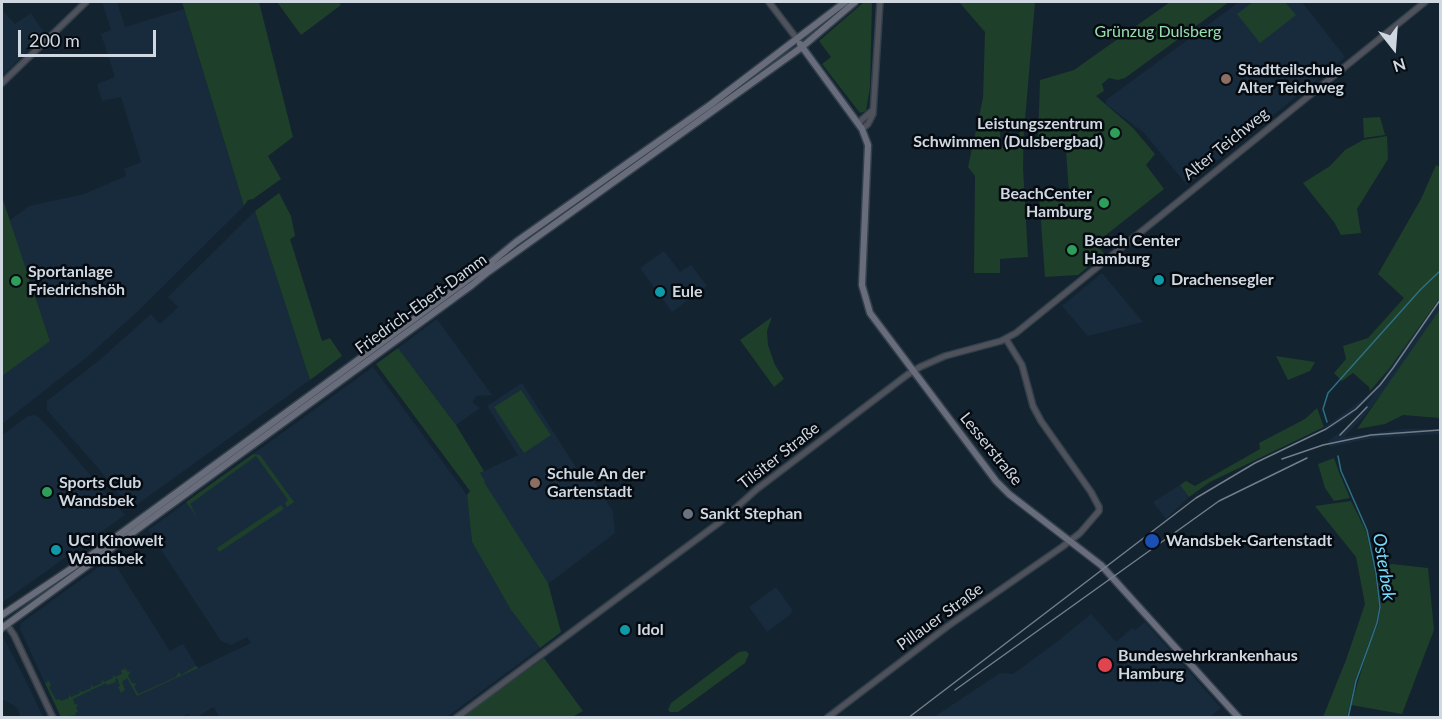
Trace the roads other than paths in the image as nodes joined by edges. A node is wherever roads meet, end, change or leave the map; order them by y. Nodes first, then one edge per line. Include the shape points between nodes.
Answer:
1 (86, 2) edge
2 (769, 2) edge
3 (845, 2) edge
4 (855, 2) edge
5 (880, 2) edge
6 (1425, 2) edge
7 (797, 39) junction
8 (802, 47) junction
9 (2, 83) edge
10 (860, 126) junction
11 (1046, 309) joint
12 (1006, 339) junction
13 (914, 371) junction
14 (1070, 540) junction
15 (2, 616) edge
16 (4, 626) edge
17 (52, 717) edge
18 (456, 717) edge
19 (827, 717) edge
20 (1239, 717) edge

1 - 9 street
2 - 7 street
3 - 7 main road, Friedrich-Ebert-Damm
4 - 8 main road, Friedrich-Ebert-Damm
5 - 10 street via 873,109
6 - 11 street, Alter Teichweg
7 - 8 main road
7 - 15 main road, Friedrich-Ebert-Damm via 84,561
8 - 10 main road
8 - 16 main road, Friedrich-Ebert-Damm
10 - 13 main road, Lesserstraße via 869,157 862,285 870,313
11 - 12 street, Tilsiter Straße
12 - 13 street, Tilsiter Straße via 949,355
12 - 14 street, Pillauer Straße via 1022,365 1041,421 1099,509
13 - 14 main road, Lesserstraße via 996,481
13 - 18 street, Tilsiter Straße
14 - 19 street, Pillauer Straße
14 - 20 main road, Lesserstraße via 1101,564
15 - 16 main road
16 - 17 street via 14,634

